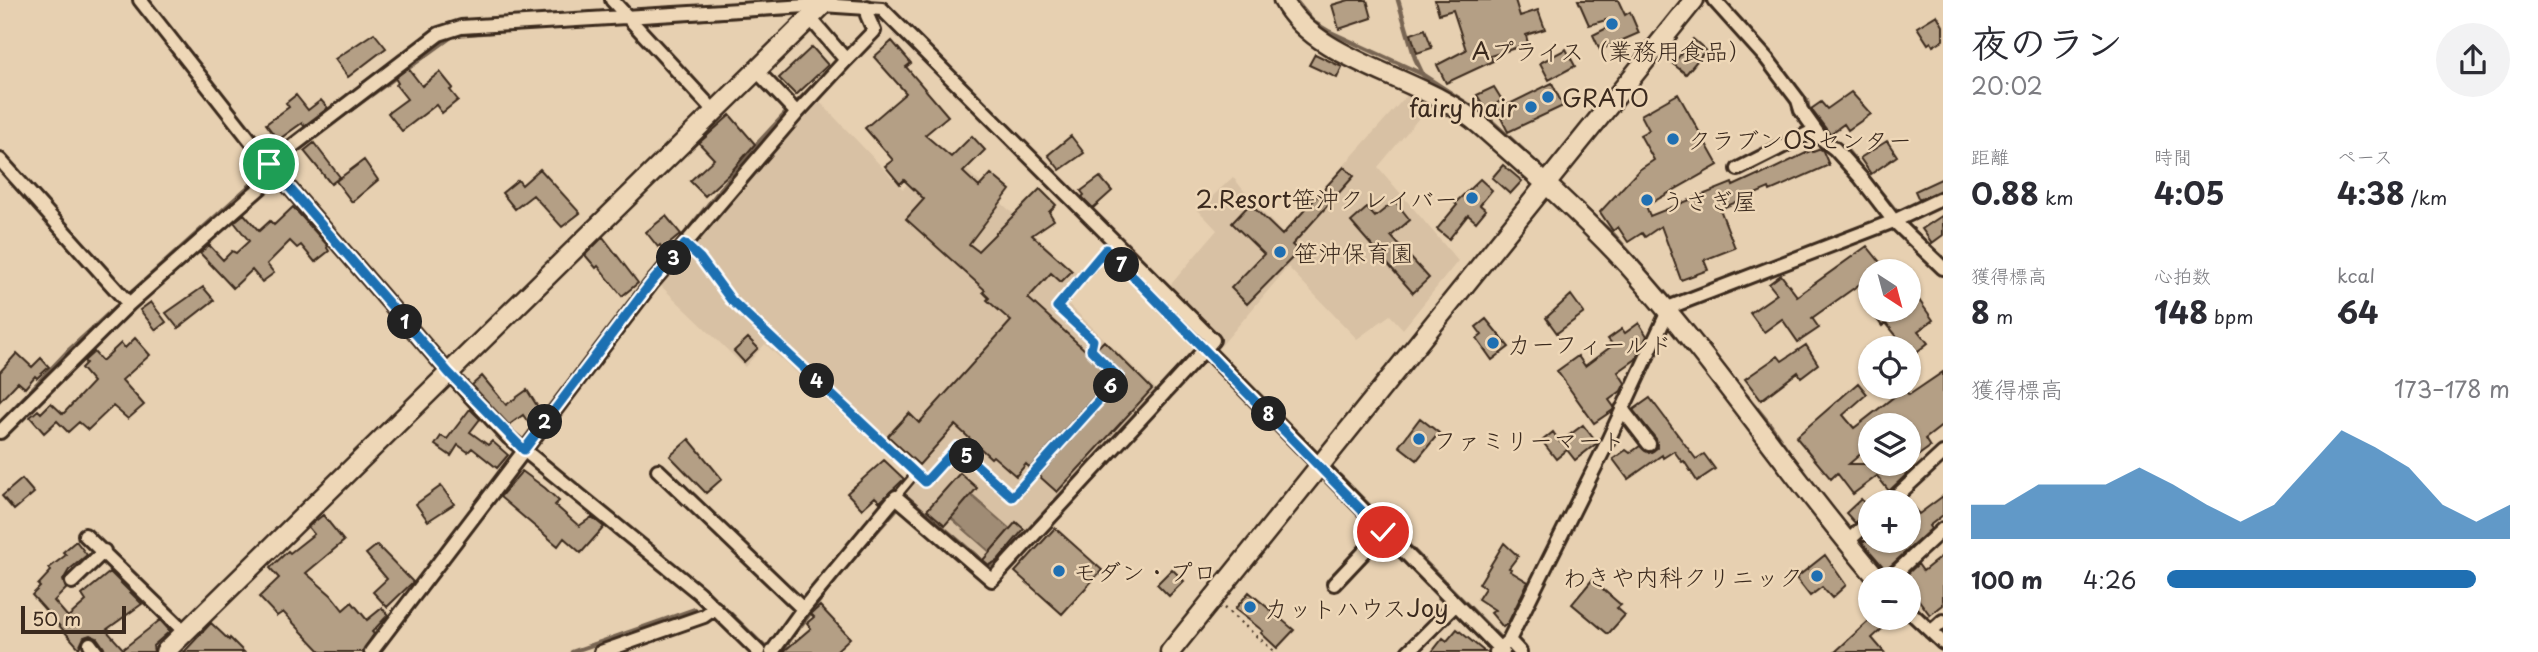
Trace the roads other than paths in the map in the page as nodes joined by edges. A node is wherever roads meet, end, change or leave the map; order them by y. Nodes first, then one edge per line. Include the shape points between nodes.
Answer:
1 (140, 0) edge
2 (612, 0) edge
3 (1283, 0) edge
4 (1694, 0) edge
5 (1714, 0) edge
6 (820, 8) edge
7 (867, 11) junction
8 (628, 18) junction
9 (843, 57) junction
10 (757, 71) junction
11 (712, 109) junction
12 (797, 113) junction
13 (1815, 130) junction
14 (0, 160) edge
15 (273, 168) junction
16 (1738, 169) dead end
17 (1546, 186) junction
18 (1943, 198) edge
19 (1899, 218) junction
20 (685, 244) junction
21 (1943, 268) edge
22 (129, 304) junction
23 (1667, 312) junction
24 (1201, 353) junction
25 (449, 373) junction
26 (1622, 409) junction
27 (0, 432) edge
28 (1649, 444) dead end
29 (521, 448) junction
30 (1943, 453) edge
31 (1320, 465) junction
32 (658, 470) dead end
33 (916, 473) junction
34 (1902, 490) edge
35 (900, 500) junction
36 (1943, 529) edge
37 (1383, 532) junction
38 (1858, 532) edge
39 (85, 535) dead end
40 (1847, 542) junction
41 (104, 551) junction
42 (1868, 567) edge
43 (1901, 567) edge
44 (72, 582) dead end
45 (1334, 584) dead end
46 (1455, 605) junction
47 (715, 608) junction
48 (803, 609) junction
49 (1943, 621) edge
50 (1921, 622) edge
51 (181, 628) junction
52 (1931, 632) junction
53 (1943, 643) edge
54 (1503, 647) edge
55 (165, 652) edge
56 (371, 652) edge
57 (601, 652) edge
58 (759, 652) edge
59 (772, 652) edge
60 (1170, 652) edge
61 (1408, 652) edge
62 (1521, 652) edge

1 - 15 street
2 - 8 street
3 - 17 street via 1298,23 1325,44 1459,108
4 - 17 street
5 - 13 street via 1767,59
6 - 7 street
6 - 8 street
6 - 9 street
6 - 10 street
7 - 9 street via 874,31
7 - 24 street via 882,9 891,17 1213,340
8 - 11 street
8 - 15 street via 461,27 439,34
9 - 12 street
10 - 11 street
10 - 12 street
11 - 25 street
12 - 20 street
13 - 16 street
13 - 19 street
14 - 22 street
15 - 22 street
15 - 25 street
17 - 23 street via 1612,248
17 - 31 street
18 - 19 street
19 - 21 street
19 - 23 street via 1677,304
20 - 29 street
20 - 33 lane via 731,300
22 - 27 street
23 - 26 street
23 - 40 street
24 - 31 street
24 - 33 lane via 1106,249 1057,307 1093,340 1091,350 1119,378 1012,497 957,447 925,482
24 - 35 street via 992,580
25 - 29 street
25 - 51 street
26 - 28 street
26 - 54 street
29 - 47 street
29 - 56 street
30 - 34 street
31 - 37 street
31 - 60 street
32 - 48 street
33 - 35 lane
35 - 48 street
36 - 43 street
37 - 45 street
37 - 46 street
38 - 40 street
39 - 41 street
40 - 42 street
41 - 44 street
41 - 51 street
46 - 54 street
46 - 61 street
47 - 57 street
47 - 58 street
48 - 59 street
49 - 52 street
50 - 52 street
51 - 55 street
52 - 53 street
54 - 62 street

